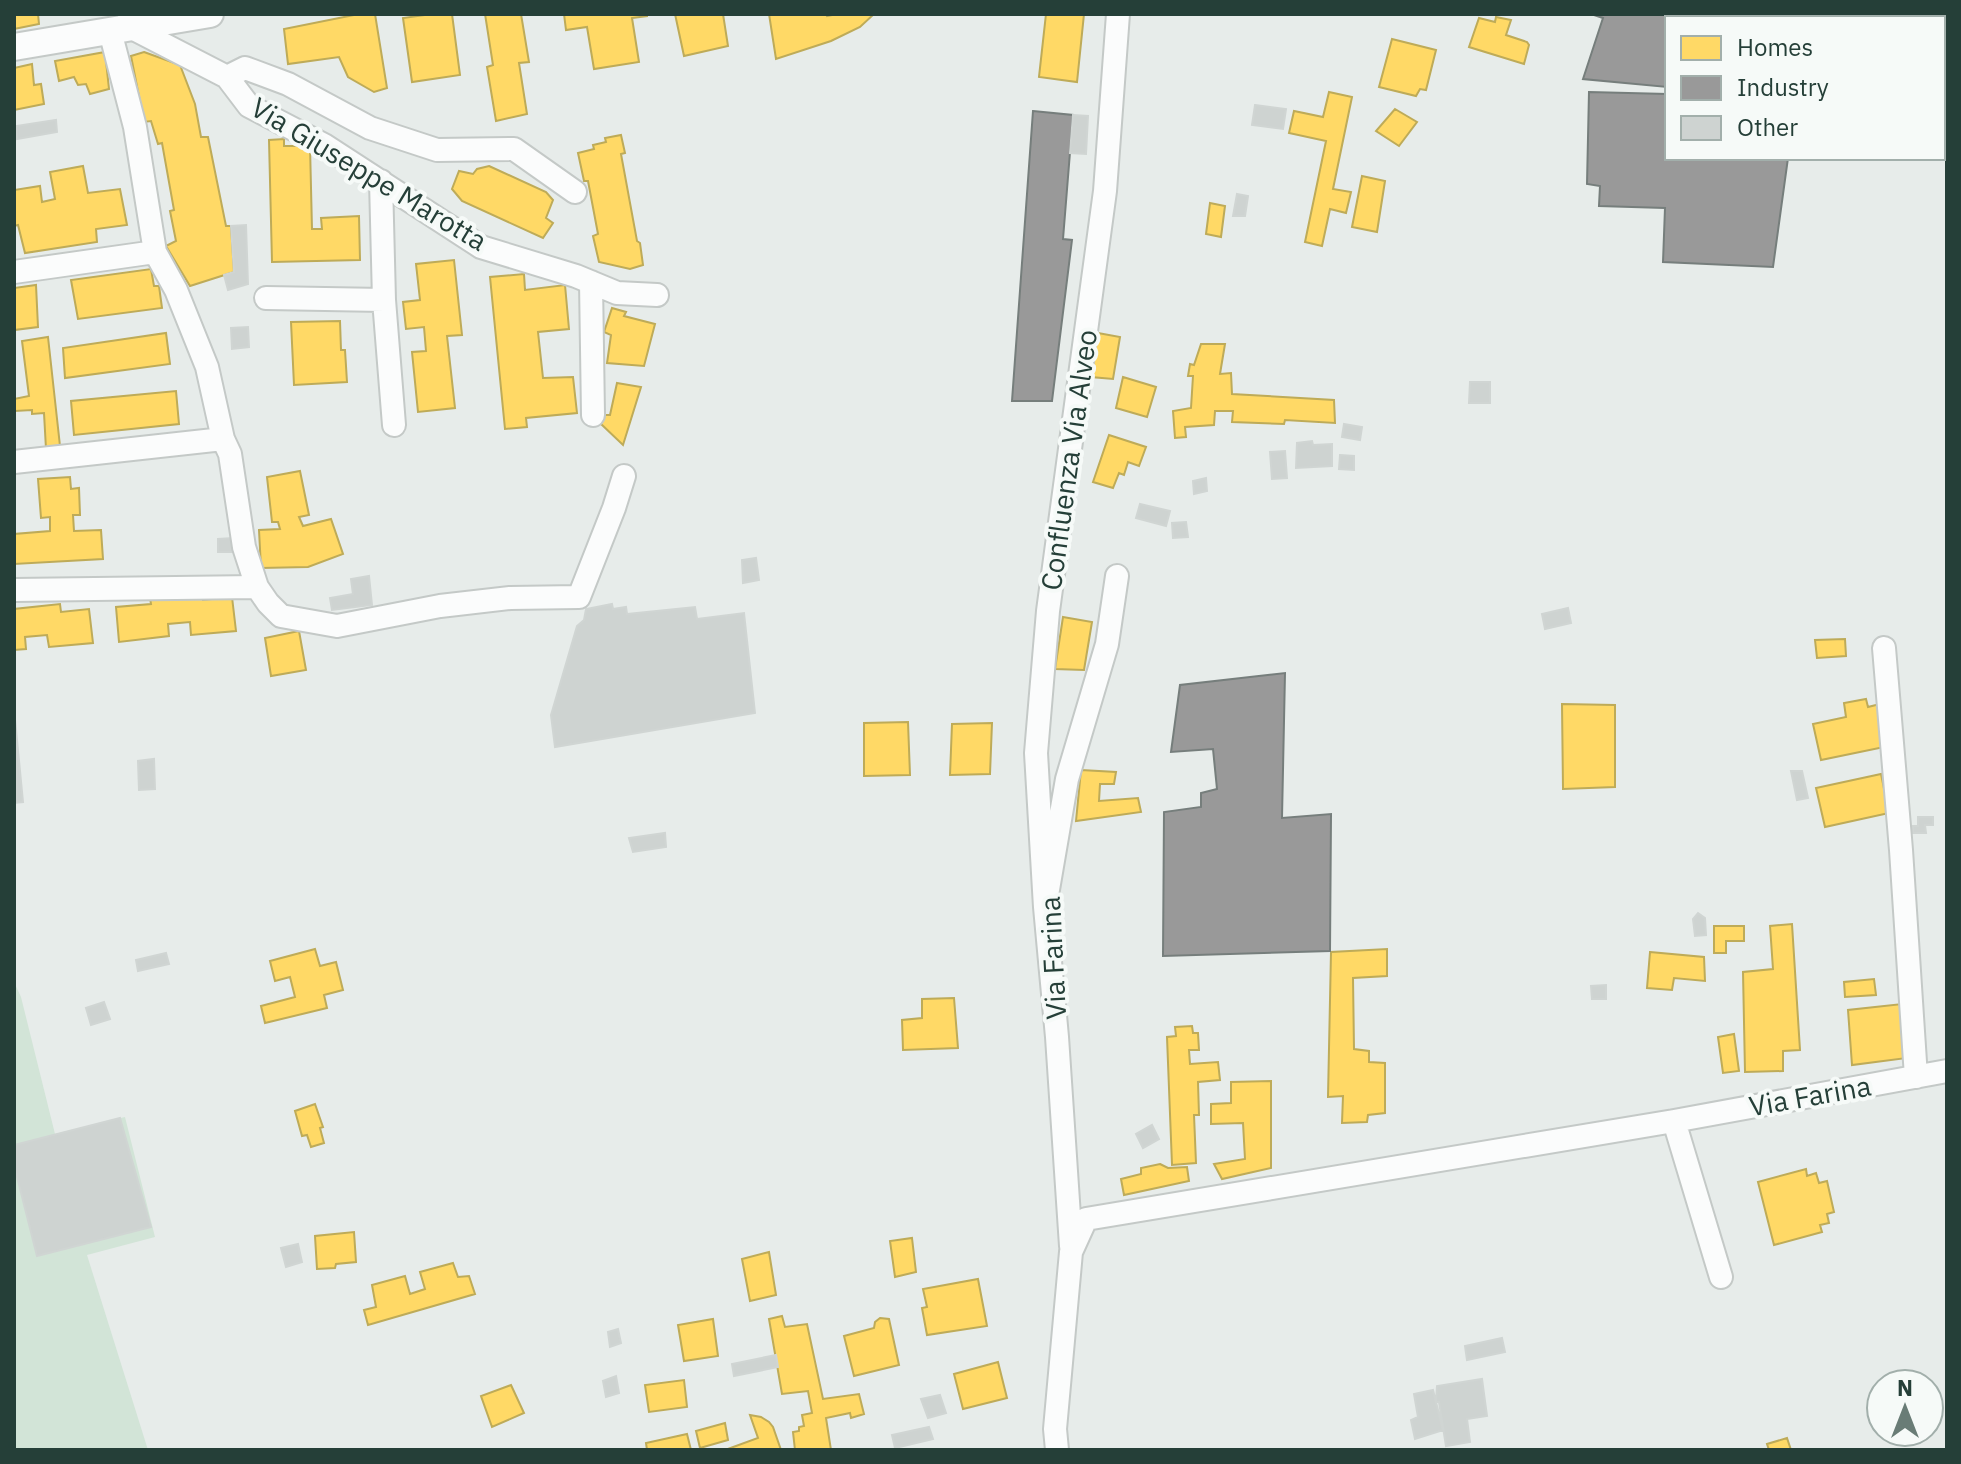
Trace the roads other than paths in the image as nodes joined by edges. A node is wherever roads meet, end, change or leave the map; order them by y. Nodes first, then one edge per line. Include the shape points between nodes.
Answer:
1 (210, 14) edge
2 (1118, 14) edge
3 (124, 24) edge
4 (14, 47) edge
5 (227, 77) junction
6 (381, 181) junction
7 (575, 192) dead end
8 (155, 252) junction
9 (14, 272) edge
10 (591, 282) junction
11 (657, 295) dead end
12 (266, 298) dead end
13 (384, 300) junction
14 (593, 415) dead end
15 (394, 425) dead end
16 (223, 439) junction
17 (14, 462) edge
18 (624, 476) dead end
19 (1117, 576) dead end
20 (257, 587) junction
21 (14, 590) edge
22 (1884, 648) dead end
23 (1045, 907) junction
24 (1947, 1071) edge
25 (1916, 1077) junction
26 (1674, 1121) junction
27 (1071, 1252) junction
28 (1721, 1277) dead end
29 (1057, 1450) edge

1 - 3 street
2 - 23 street, Confluenza Via Alveo via 1105,191 1048,611 1036,753
3 - 4 street
3 - 5 street, Via Giuseppe Marotta
3 - 8 street
5 - 6 street, Via Giuseppe Marotta via 249,106
5 - 7 street, Via Giuseppe Marotta via 245,68 288,84 370,128 437,150 514,149
6 - 10 street, Via Giuseppe Marotta via 481,247
6 - 13 street
8 - 9 street
8 - 16 street via 207,367
10 - 11 street, Via Giuseppe Marotta via 617,293
10 - 14 street
12 - 13 street
13 - 15 street
16 - 17 street
16 - 20 street
18 - 20 street via 579,597 440,606 337,626 281,616
19 - 23 street, Via Farina via 1107,644 1067,779
20 - 21 street
22 - 25 street
23 - 27 street, Via Farina
24 - 25 street, Via Farina
25 - 26 street, Via Farina
26 - 27 street, Via Farina via 1086,1219
26 - 28 street
27 - 29 street, Via Farina

